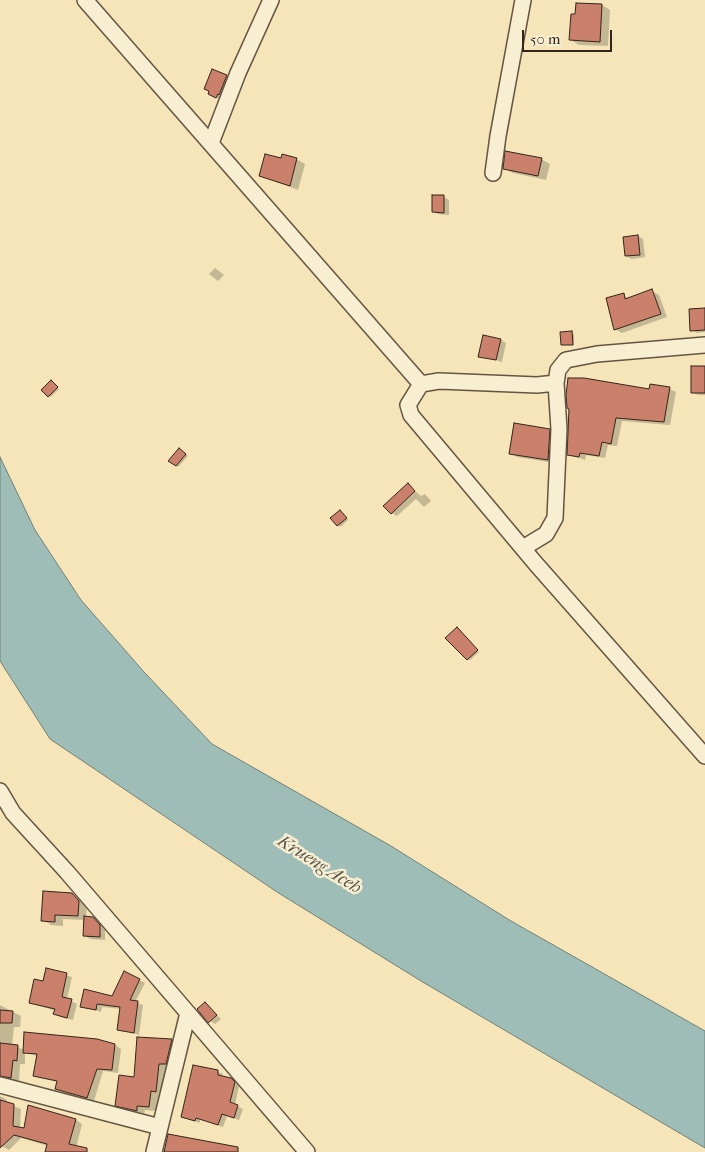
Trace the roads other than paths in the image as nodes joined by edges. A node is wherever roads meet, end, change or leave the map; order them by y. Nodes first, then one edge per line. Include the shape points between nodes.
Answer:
1 (86, 0) edge
2 (271, 0) edge
3 (523, 0) edge
4 (211, 143) junction
5 (493, 173) dead end
6 (705, 345) edge
7 (556, 383) junction
8 (421, 384) junction
9 (523, 548) junction
10 (705, 756) edge
11 (0, 791) edge
12 (188, 1013) junction
13 (0, 1085) edge
14 (160, 1127) junction
15 (154, 1152) edge
16 (307, 1152) edge

1 - 4 street
2 - 4 street
3 - 5 street
4 - 8 street
6 - 7 street via 597,354 566,360 558,370
7 - 8 street via 439,381
7 - 9 street via 559,429 555,518 546,534
8 - 9 street via 408,405 411,414
9 - 10 street
11 - 12 street via 13,813
12 - 14 street
12 - 16 street
13 - 14 street
14 - 15 street

